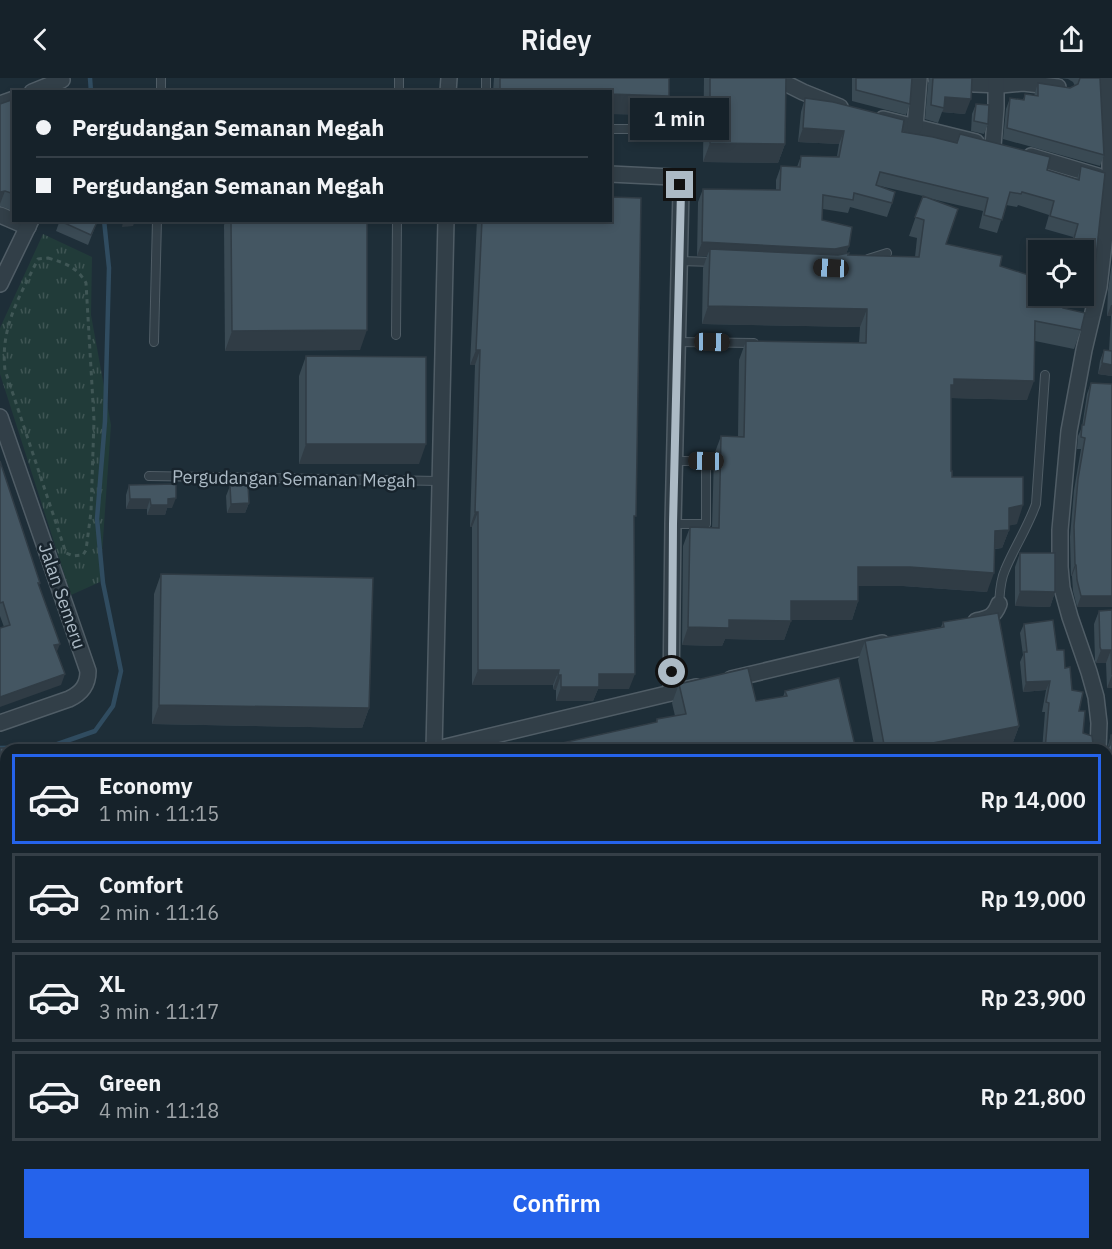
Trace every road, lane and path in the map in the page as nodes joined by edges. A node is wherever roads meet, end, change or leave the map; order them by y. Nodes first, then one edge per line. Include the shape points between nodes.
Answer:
1 (775, 78) edge
2 (919, 78) edge
3 (936, 78) edge
4 (1105, 78) edge
5 (996, 81) edge
6 (63, 83) edge
7 (1067, 88) edge
8 (39, 90) edge
9 (915, 127) junction
10 (612, 129) edge
11 (630, 129) dead end
12 (1004, 149) junction
13 (612, 174) edge
14 (1111, 180) edge
15 (157, 222) edge
16 (397, 222) edge
17 (446, 222) edge
18 (30, 224) edge
19 (887, 254) edge
20 (680, 261) junction
21 (717, 262) edge
22 (861, 262) edge
23 (0, 284) edge
24 (396, 335) dead end
25 (154, 342) dead end
26 (677, 342) junction
27 (762, 343) edge
28 (1045, 375) dead end
29 (0, 417) edge
30 (674, 461) junction
31 (149, 476) dead end
32 (439, 481) junction
33 (673, 524) junction
34 (73, 556) joint
35 (999, 604) joint
36 (966, 623) edge
37 (898, 639) edge
38 (671, 693) junction
39 (0, 723) edge
40 (434, 744) edge
41 (459, 744) edge
42 (1098, 744) edge

1 - 9 street via 826,102
2 - 9 street
3 - 5 street via 975,84
4 - 14 street
5 - 7 street
5 - 12 street
6 - 8 street
9 - 12 street
10 - 11 lane
12 - 14 street
13 - 20 street via 677,180 681,191
14 - 42 street via 1101,278 1083,383 1069,431 1060,530 1060,577 1096,697
15 - 25 lane
16 - 24 lane
17 - 32 street, Pergudangan Semanan Megah
18 - 23 street
19 - 22 lane
20 - 21 lane
20 - 26 street
26 - 27 lane
26 - 30 street
28 - 35 lane via 1036,504 1005,571
29 - 39 street, Jalan Semeru via 88,671 88,680 78,695
30 - 33 street
30 - 33 lane via 706,461 706,524
31 - 32 lane, Pergudangan Semanan Megah
32 - 40 street, Pergudangan Semanan Megah
33 - 38 street
34 - 34 path via 66,553 4,362 7,326 38,259 66,263 86,283 94,420 91,512 86,550
35 - 36 street via 989,618
37 - 38 street, Pergudangan Semanan Megah
38 - 41 street, Pergudangan Semanan Megah

